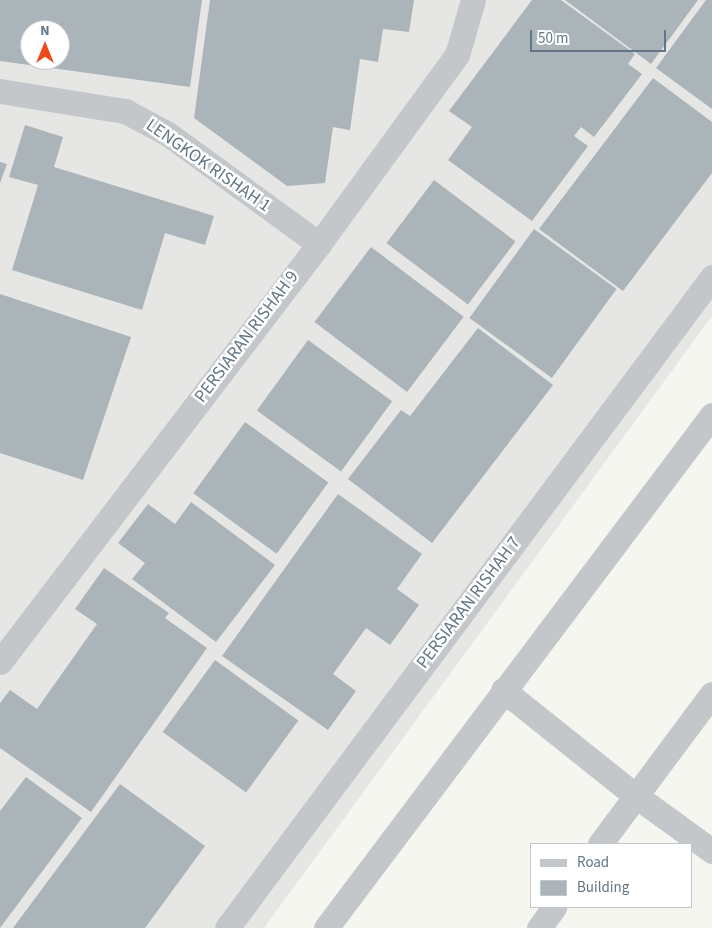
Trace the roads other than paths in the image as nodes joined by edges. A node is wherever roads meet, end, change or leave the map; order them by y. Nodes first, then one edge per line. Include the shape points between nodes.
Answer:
1 (473, 0) edge
2 (0, 92) edge
3 (318, 244) junction
4 (712, 278) edge
5 (712, 415) edge
6 (0, 662) edge
7 (504, 690) junction
8 (712, 694) edge
9 (636, 796) junction
10 (601, 843) edge
11 (712, 850) edge
12 (553, 908) edge
13 (227, 928) edge
14 (326, 928) edge
15 (539, 928) edge

1 - 3 street, PERSIARAN RISHAH 9 via 457,55
2 - 3 street, LENGKOK RISHAH 1 via 125,111 168,134
3 - 6 street, PERSIARAN RISHAH 9
4 - 13 street, PERSIARAN RISHAH 7
5 - 7 street
7 - 9 street
7 - 14 street
8 - 9 street
9 - 10 street
9 - 11 street
12 - 15 street

